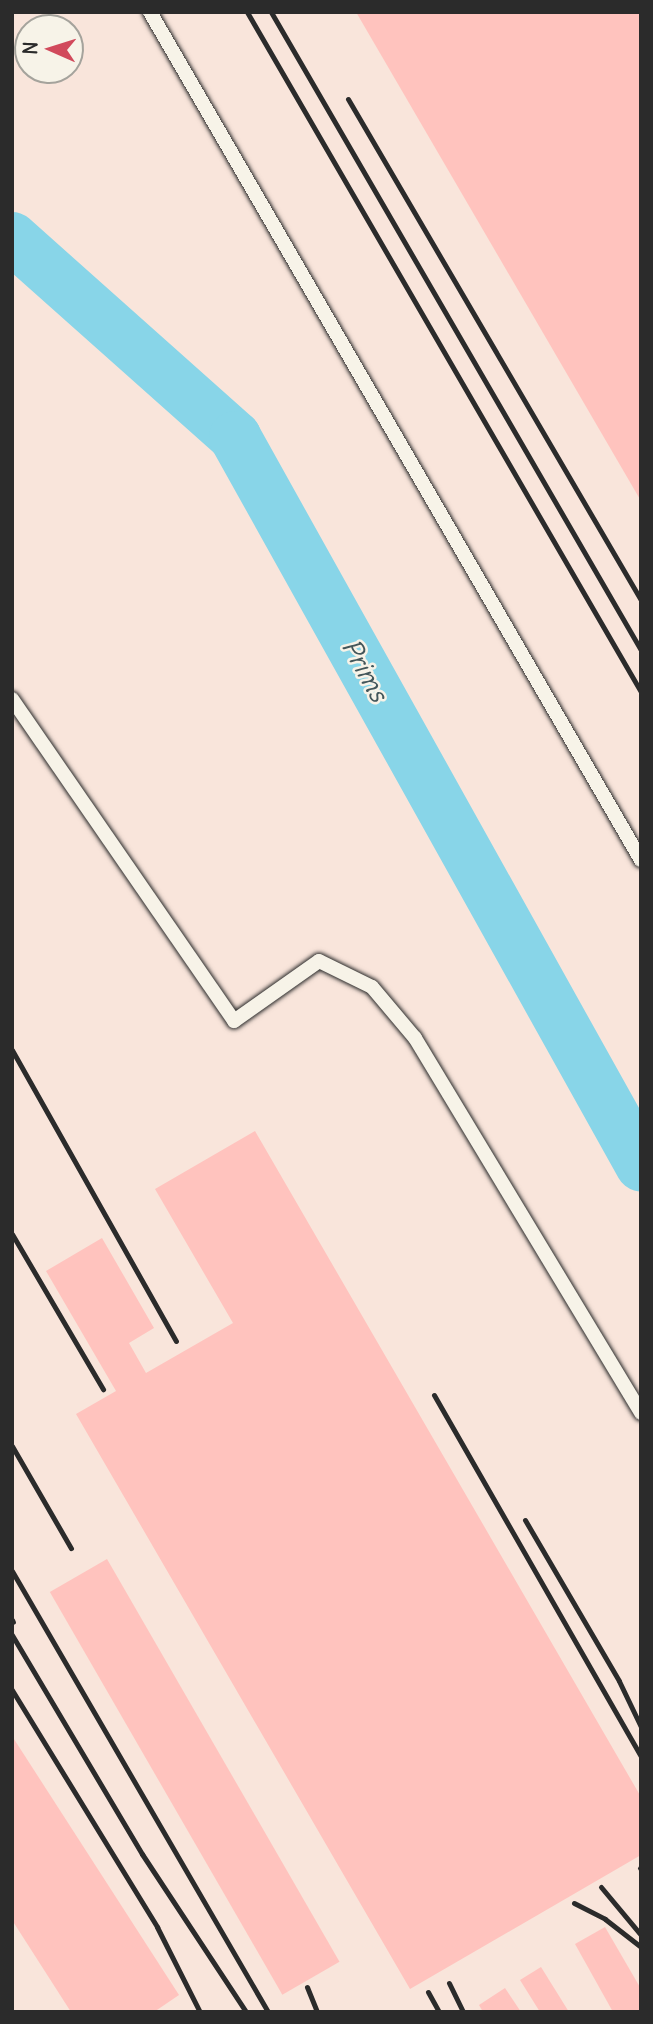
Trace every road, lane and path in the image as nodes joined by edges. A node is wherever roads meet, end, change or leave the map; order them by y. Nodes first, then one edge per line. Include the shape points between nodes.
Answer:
1 (150, 12) edge
2 (12, 699) edge
3 (641, 860) edge
4 (641, 1413) edge

1 - 3 lane
2 - 4 lane via 234,1021 319,961 372,987 415,1038

